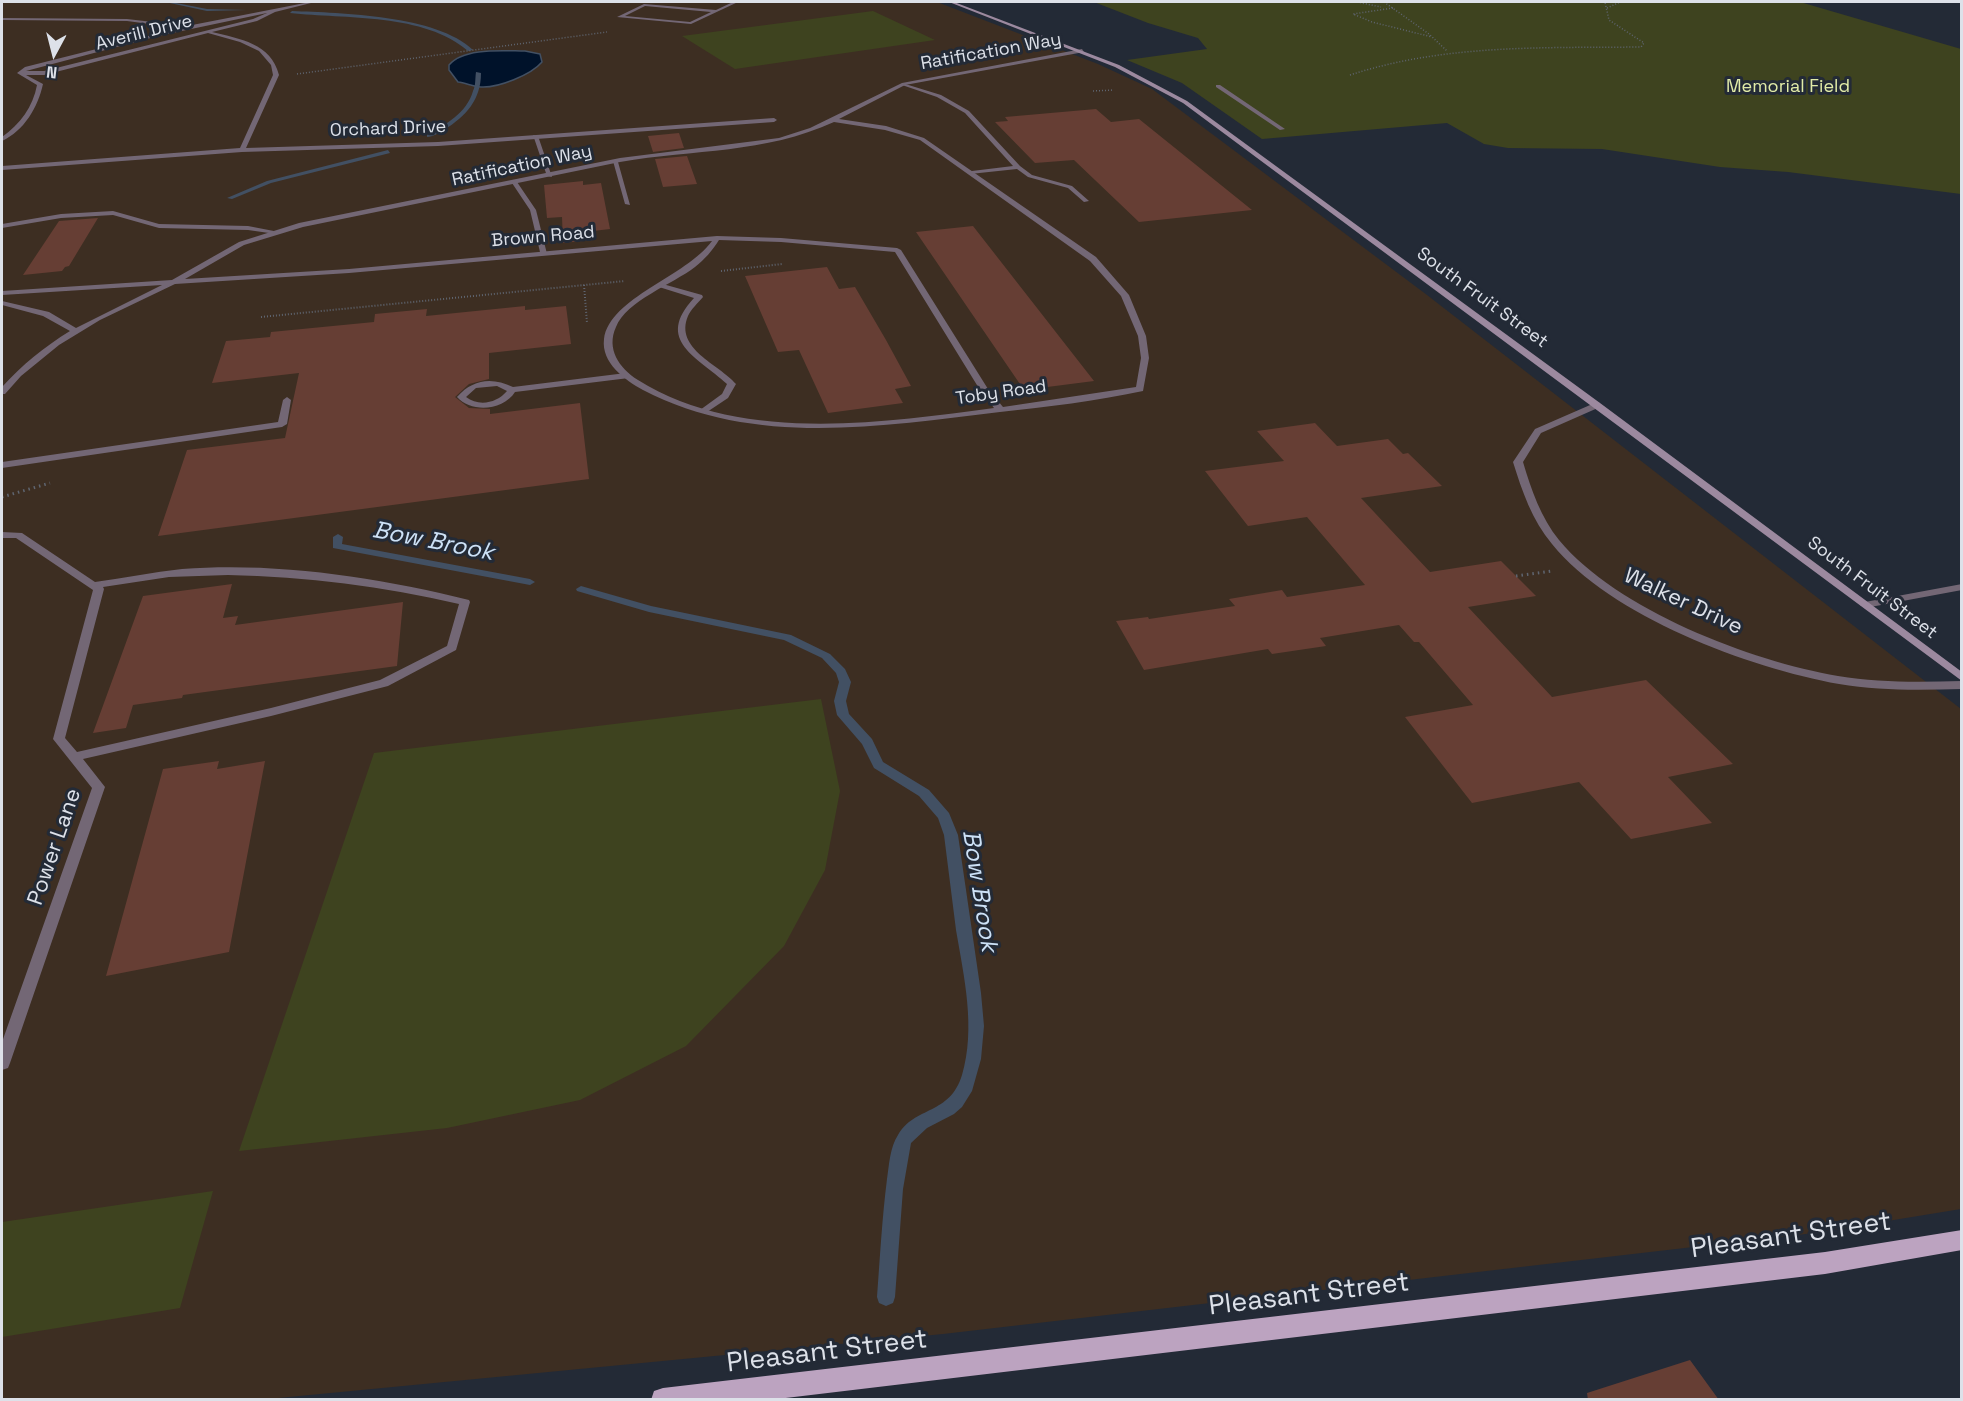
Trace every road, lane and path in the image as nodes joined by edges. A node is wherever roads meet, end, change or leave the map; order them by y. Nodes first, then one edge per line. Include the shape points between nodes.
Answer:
1 (313, 2) edge
2 (736, 2) edge
3 (951, 2) edge
4 (1357, 2) edge
5 (1384, 2) edge
6 (1605, 2) edge
7 (1620, 2) edge
8 (1393, 8) junction
9 (1607, 8) junction
10 (1385, 9) junction
11 (273, 12) junction
12 (715, 12) junction
13 (2, 19) edge
14 (191, 28) junction
15 (616, 28) dead end
16 (208, 32) junction
17 (1432, 37) junction
18 (1082, 51) junction
19 (1447, 51) junction
20 (20, 73) junction
21 (305, 74) dead end
22 (1350, 75) dead end
23 (904, 84) junction
24 (1218, 86) dead end
25 (1119, 89) dead end
26 (1094, 91) dead end
27 (774, 120) dead end
28 (834, 120) junction
29 (1282, 129) dead end
30 (536, 136) junction
31 (2, 139) edge
32 (242, 150) junction
33 (615, 162) junction
34 (1018, 167) junction
35 (2, 168) edge
36 (972, 173) junction
37 (550, 176) junction
38 (515, 183) junction
39 (1086, 201) dead end
40 (628, 204) dead end
41 (2, 226) edge
42 (276, 232) junction
43 (717, 238) junction
44 (544, 252) junction
45 (632, 280) dead end
46 (176, 281) junction
47 (584, 285) junction
48 (662, 285) junction
49 (2, 293) edge
50 (2, 303) edge
51 (261, 317) dead end
52 (588, 327) dead end
53 (74, 330) junction
54 (626, 376) junction
55 (512, 390) junction
56 (2, 392) edge
57 (287, 400) dead end
58 (1597, 405) junction
59 (704, 410) junction
60 (1001, 410) junction
61 (2, 465) edge
62 (2, 535) edge
63 (1556, 570) dead end
64 (1516, 576) dead end
65 (95, 585) junction
66 (1962, 587) edge
67 (1865, 605) junction
68 (1962, 678) edge
69 (1962, 685) edge
70 (75, 757) junction
71 (2, 1064) edge
72 (1962, 1240) edge
73 (670, 1399) edge
74 (663, 1400) edge

1 - 11 street, Averill Drive
2 - 12 street
3 - 18 street, South Fruit Street
4 - 10 path
5 - 8 path
6 - 9 path
7 - 9 path
8 - 10 path
8 - 17 path
9 - 19 path via 1609,20 1644,43 1641,46
10 - 17 path via 1353,14
11 - 14 street, Averill Drive
11 - 16 street, Averill Drive
12 - 12 street via 691,23 619,17 644,5
13 - 14 street via 127,20
14 - 16 street
14 - 20 street, Averill Drive via 27,68
15 - 21 path via 607,33
16 - 20 street, Averill Drive via 44,73
16 - 32 street via 251,45 269,55 275,67 276,75
17 - 19 path
18 - 23 street, Ratification Way
18 - 58 street, South Fruit Street via 1134,73 1185,102
19 - 22 path via 1410,57
20 - 31 street via 40,84 38,100
23 - 28 street, Ratification Way
23 - 34 street via 939,96 968,112
24 - 29 street
25 - 26 path
27 - 30 street, Orchard Drive
28 - 33 street, Ratification Way via 801,134 757,145
28 - 36 street, Toby Road via 906,132
30 - 32 street, Orchard Drive via 438,144
30 - 37 street
32 - 35 street, Orchard Drive
33 - 37 street, Ratification Way
33 - 40 street
34 - 36 street
34 - 39 street via 1030,176 1070,187
36 - 60 street, Toby Road via 1093,259 1125,295 1142,336 1145,358 1140,389
37 - 38 street, Ratification Way
38 - 42 street, Ratification Way
38 - 44 street via 533,210
41 - 42 street via 61,216 113,213 159,226
42 - 46 street, Ratification Way via 231,248
43 - 44 street, Brown Road
43 - 48 street, Toby Road via 711,251 694,267
43 - 60 street, Brown Road via 897,250 984,390
44 - 46 street, Brown Road via 349,271
45 - 47 path
46 - 49 street, Brown Road
46 - 53 street, Ratification Way
47 - 51 path
47 - 52 path
48 - 54 street, Toby Road via 619,314 611,326 609,351
48 - 59 street via 699,297 684,316 681,331 688,347 732,384 725,396
50 - 53 street via 46,314
53 - 56 street, Ratification Way via 49,347
54 - 55 street
54 - 59 street, Toby Road via 663,396
55 - 55 street via 505,384 490,383 473,386 461,397 473,404 488,404 503,400
57 - 61 street via 282,424
58 - 67 street, South Fruit Street
58 - 69 street, Walker Drive via 1538,431 1518,462 1529,498 1557,544 1606,588 1710,640 1772,662 1838,679 1884,685
59 - 60 street, Toby Road via 769,424 835,428
62 - 65 street via 18,535
63 - 64 path
65 - 70 street, Power Lane via 99,589 59,739
65 - 70 street via 192,572 326,575 465,602 452,648 384,683
66 - 67 street
67 - 68 street, South Fruit Street
70 - 71 street, Power Lane via 99,787
72 - 73 main road, Pleasant Street via 1825,1263
73 - 74 main road, Pleasant Street

